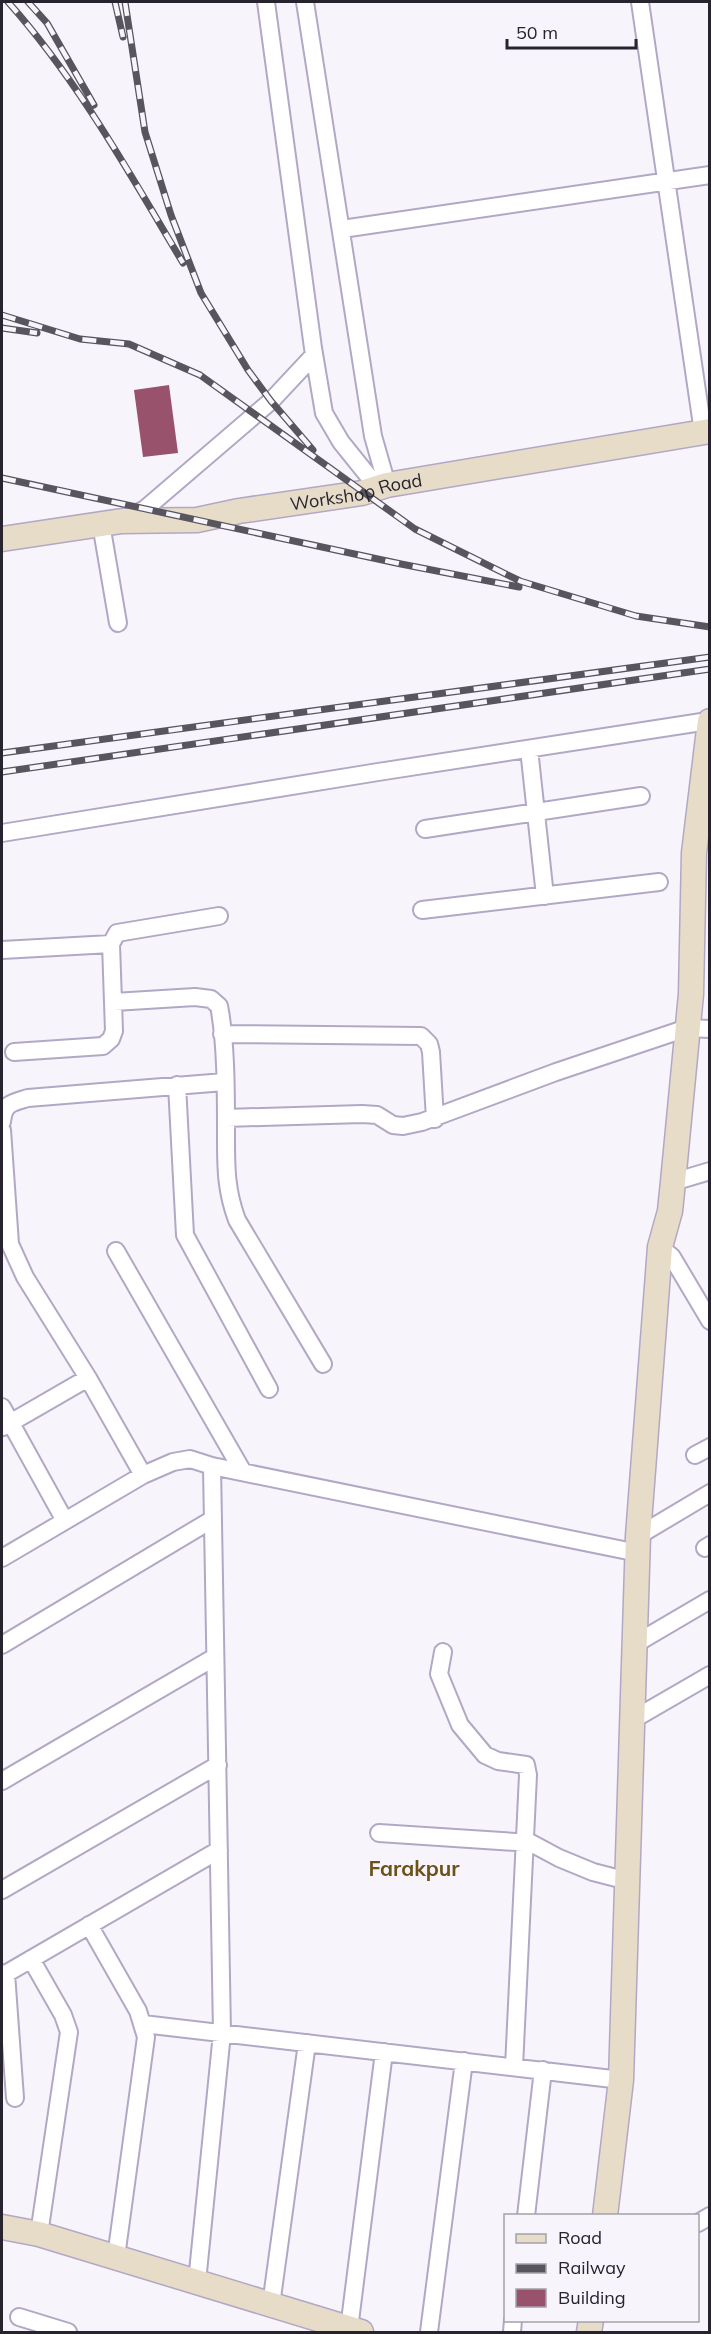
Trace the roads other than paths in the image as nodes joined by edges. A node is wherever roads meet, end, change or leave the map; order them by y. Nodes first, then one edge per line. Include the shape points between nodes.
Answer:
1 (266, 2) edge
2 (305, 2) edge
3 (640, 2) edge
4 (710, 175) edge
5 (666, 181) junction
6 (342, 229) junction
7 (314, 355) junction
8 (706, 432) edge
9 (383, 486) junction
10 (112, 523) junction
11 (2, 539) edge
12 (118, 623) dead end
13 (709, 721) edge
14 (529, 749) junction
15 (641, 796) dead end
16 (537, 812) junction
17 (425, 830) dead end
18 (2, 833) edge
19 (659, 882) dead end
20 (545, 896) junction
21 (422, 910) dead end
22 (219, 916) dead end
23 (111, 944) junction
24 (2, 950) edge
25 (114, 1002) junction
26 (698, 1028) edge
27 (222, 1034) junction
28 (14, 1052) dead end
29 (224, 1082) junction
30 (177, 1085) junction
31 (226, 1118) junction
32 (435, 1119) junction
33 (2, 1122) edge
34 (2, 1130) edge
35 (710, 1171) edge
36 (673, 1182) junction
37 (660, 1247) junction
38 (117, 1251) dead end
39 (708, 1315) edge
40 (323, 1364) dead end
41 (88, 1378) junction
42 (269, 1389) dead end
43 (2, 1407) edge
44 (6, 1425) edge
45 (212, 1466) junction
46 (243, 1472) junction
47 (143, 1475) junction
48 (710, 1493) edge
49 (213, 1519) junction
50 (65, 1521) junction
51 (638, 1545) junction
52 (2, 1558) edge
53 (710, 1600) edge
54 (635, 1644) junction
55 (2, 1645) edge
56 (442, 1652) dead end
57 (215, 1657) junction
58 (710, 1675) edge
59 (634, 1719) junction
60 (218, 1765) junction
61 (2, 1781) edge
62 (378, 1833) dead end
63 (524, 1842) junction
64 (219, 1850) junction
65 (628, 1881) junction
66 (2, 1890) edge
67 (89, 1925) junction
68 (31, 1959) junction
69 (4, 1975) edge
70 (143, 2024) junction
71 (222, 2033) junction
72 (306, 2043) junction
73 (384, 2052) junction
74 (464, 2061) junction
75 (514, 2067) junction
76 (543, 2070) junction
77 (621, 2080) junction
78 (15, 2098) dead end
79 (525, 2214) edge
80 (605, 2214) edge
81 (2, 2227) edge
82 (39, 2234) junction
83 (116, 2257) junction
84 (197, 2282) junction
85 (271, 2305) junction
86 (19, 2317) dead end
87 (355, 2331) edge
88 (68, 2332) edge
89 (429, 2332) edge

1 - 7 street
2 - 6 street
3 - 5 street
4 - 5 street
5 - 6 street
5 - 8 street
6 - 9 street
7 - 9 street via 324,413 341,442
7 - 10 street via 271,401 145,509
8 - 9 street, Workshop Road
9 - 10 street, Workshop Road via 362,493 197,520
10 - 11 street, Workshop Road
10 - 12 street
13 - 14 street
13 - 26 street via 694,853 691,994
14 - 16 street
14 - 18 street
15 - 16 street
16 - 17 street
16 - 20 street
19 - 20 street
20 - 21 street
22 - 23 street via 126,930 117,933
23 - 24 street
23 - 25 street
25 - 27 street via 211,999 219,1006
25 - 28 street via 114,1031 102,1046
26 - 32 street via 556,1072
26 - 36 street
27 - 29 street
27 - 32 street via 421,1036 429,1044
29 - 30 street
29 - 31 street
30 - 33 street via 28,1098 9,1104
30 - 42 street via 185,1235
31 - 32 street via 362,1114 378,1115 393,1125 403,1126
31 - 40 street via 226,1179 237,1220
34 - 41 street via 10,1244 25,1277
35 - 36 street
36 - 37 street
37 - 39 street via 672,1257
37 - 51 street
38 - 46 street
41 - 44 street
41 - 47 street
43 - 44 street
44 - 50 street
45 - 46 street
45 - 47 street via 190,1459
45 - 49 street
46 - 51 street
47 - 50 street
48 - 51 street
49 - 55 street
49 - 57 street
50 - 52 street
51 - 54 street
53 - 54 street
54 - 59 street
56 - 63 street via 439,1674 460,1725 485,1755 526,1765
57 - 60 street
57 - 61 street
58 - 59 street
59 - 65 street
60 - 64 street
60 - 66 street
62 - 63 street
63 - 65 street via 593,1872
63 - 75 street
64 - 67 street
64 - 71 street
65 - 77 street
67 - 68 street
67 - 70 street
68 - 69 street
68 - 82 street via 69,2032
69 - 78 street
70 - 71 street
70 - 83 street via 146,2037
71 - 72 street
71 - 84 street
72 - 73 street
72 - 85 street
73 - 74 street
73 - 87 street
74 - 75 street
74 - 89 street
75 - 76 street
76 - 77 street
76 - 79 street
77 - 80 street
81 - 82 street
82 - 83 street
83 - 84 street
84 - 85 street
85 - 87 street
86 - 88 street

